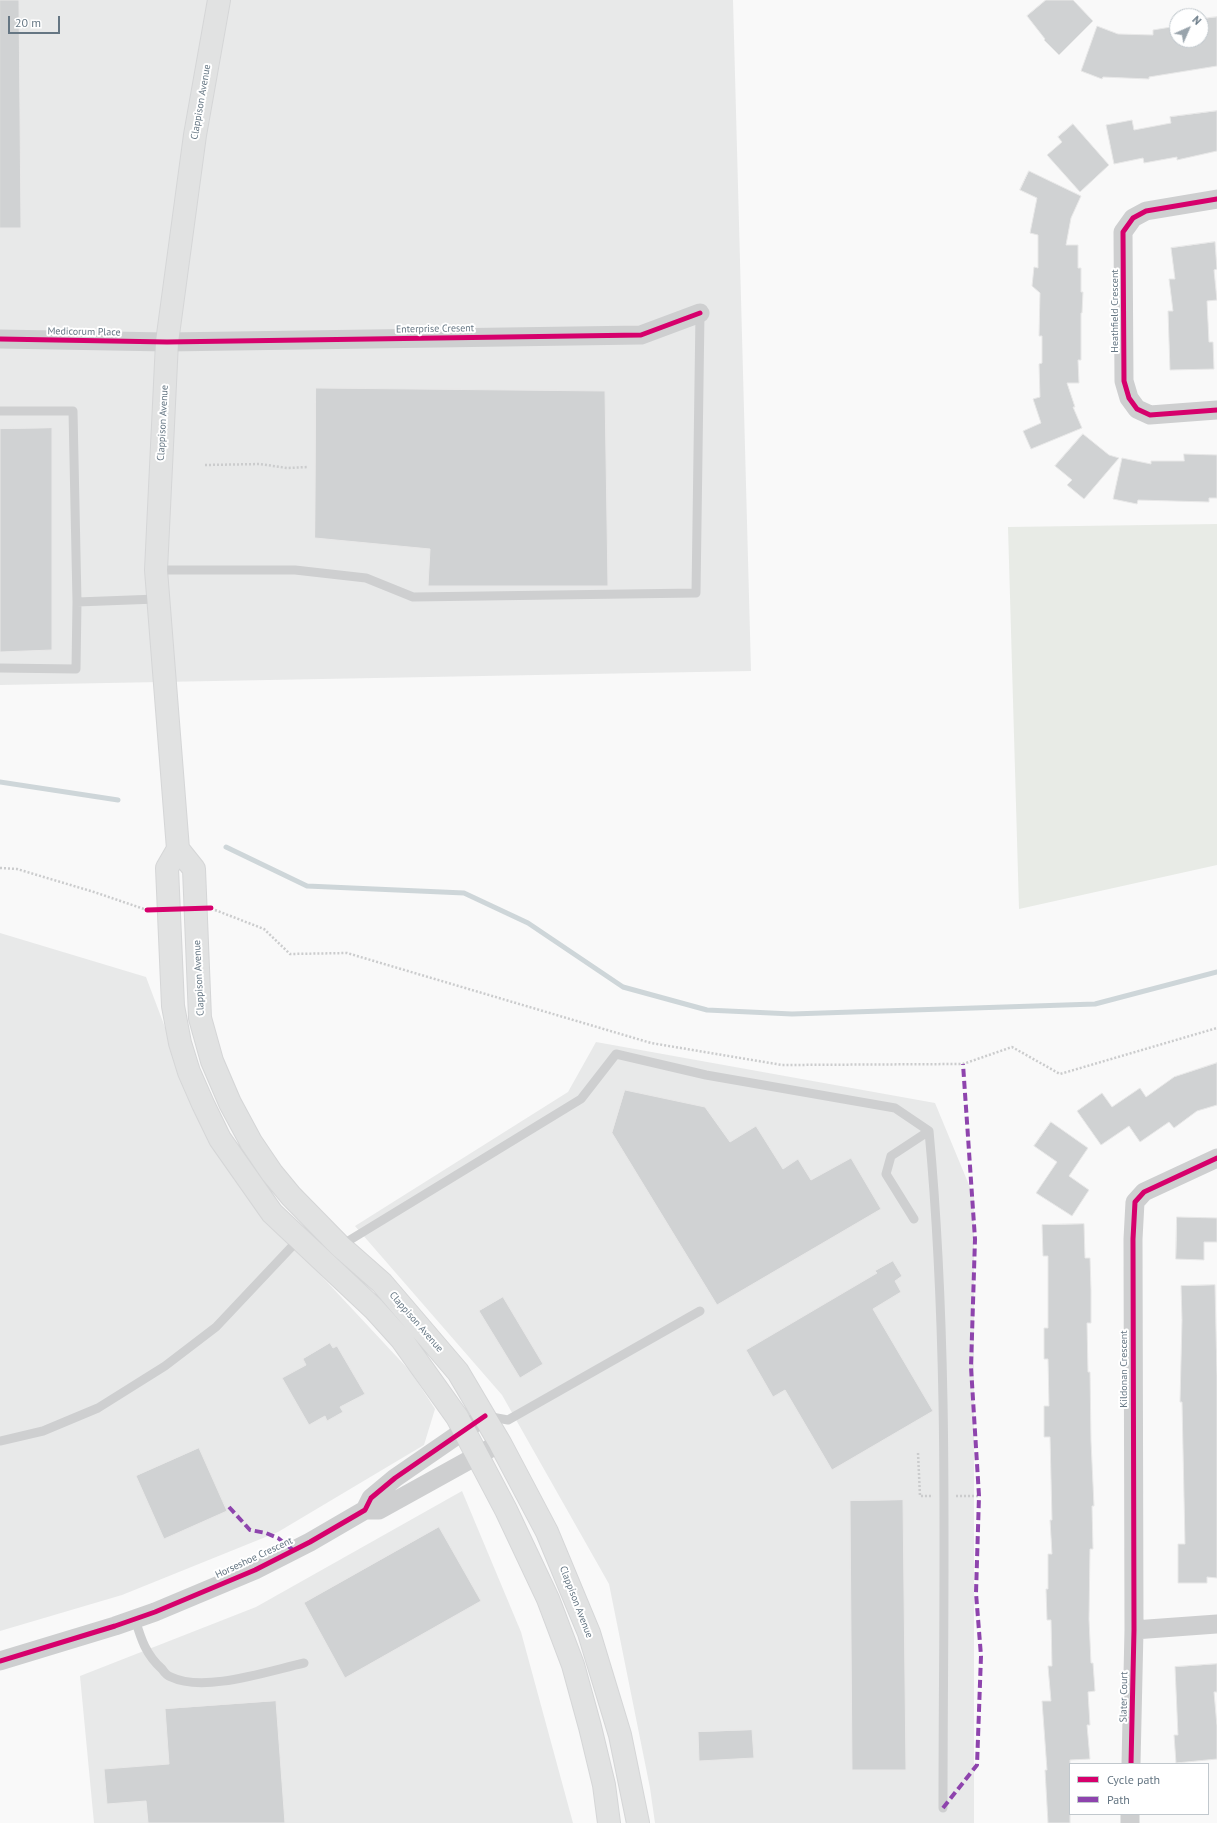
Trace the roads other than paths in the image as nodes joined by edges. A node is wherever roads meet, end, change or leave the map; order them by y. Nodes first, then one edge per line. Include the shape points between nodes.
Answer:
1 (219, 0) edge
2 (1217, 199) edge
3 (700, 313) joint
4 (0, 339) edge
5 (167, 342) junction
6 (1217, 410) edge
7 (0, 411) edge
8 (156, 570) junction
9 (157, 599) junction
10 (77, 602) junction
11 (0, 668) edge
12 (178, 850) junction
13 (171, 953) junction
14 (197, 953) junction
15 (236, 1114) junction
16 (212, 1123) junction
17 (929, 1131) junction
18 (1217, 1158) edge
19 (914, 1219) dead end
20 (299, 1239) junction
21 (340, 1246) junction
22 (700, 1311) dead end
23 (485, 1416) junction
24 (508, 1420) junction
25 (464, 1431) junction
26 (0, 1441) edge
27 (500, 1443) junction
28 (478, 1456) junction
29 (364, 1510) junction
30 (135, 1619) junction
31 (1217, 1624) edge
32 (1134, 1630) junction
33 (0, 1661) edge
34 (304, 1663) dead end
35 (1131, 1763) edge
36 (943, 1808) dead end
37 (609, 1823) edge
38 (638, 1823) edge

1 - 5 main road, Clappison Avenue via 195,135
2 - 6 street, Heathfield Crescent via 1146,210 1133,218 1123,232 1124,381 1129,398 1137,409 1150,415
3 - 5 street, Enterprise Cresent via 641,335
3 - 8 lane via 696,593 413,597 366,578 309,572
4 - 5 street, Medicorum Place
5 - 8 main road, Clappison Avenue
7 - 10 lane via 73,411
8 - 9 main road, Clappison Avenue
9 - 10 lane
9 - 12 main road, Clappison Avenue
10 - 11 lane via 76,669
12 - 13 main road via 167,868
12 - 14 main road, Clappison Avenue via 194,869 203,908
13 - 14 main road
13 - 16 main road via 173,1006 180,1043 189,1072
14 - 15 main road, Clappison Avenue via 200,1018 212,1061
15 - 16 main road
15 - 21 main road, Clappison Avenue via 272,1173 306,1213
16 - 20 main road via 220,1139 272,1213
17 - 19 lane via 891,1156 886,1174
17 - 21 lane via 895,1108 706,1075 616,1054 581,1099
17 - 36 lane via 936,1205 944,1438
18 - 32 street, Kildonan Crescent via 1144,1192 1135,1202
20 - 25 main road via 374,1309 402,1340 457,1417
20 - 26 lane via 216,1327 166,1366 98,1408 43,1431
21 - 23 main road, Clappison Avenue via 382,1283 435,1344 458,1372
22 - 24 lane
23 - 24 lane
23 - 25 street, Horseshoe Crescent
23 - 27 main road, Clappison Avenue
24 - 27 lane
25 - 28 main road
25 - 29 street, Horseshoe Crescent via 395,1478 371,1498
27 - 28 street, Horseshoe Crescent
27 - 38 main road, Clappison Avenue via 546,1532 589,1633 620,1735
28 - 29 street, Horseshoe Crescent via 380,1510
28 - 37 main road via 548,1599 573,1665 604,1784
29 - 30 street, Horseshoe Crescent via 255,1570
30 - 33 street, Horseshoe Crescent
30 - 34 lane via 142,1644 152,1661 170,1677 198,1684
31 - 32 street
32 - 35 street, Slater Court

